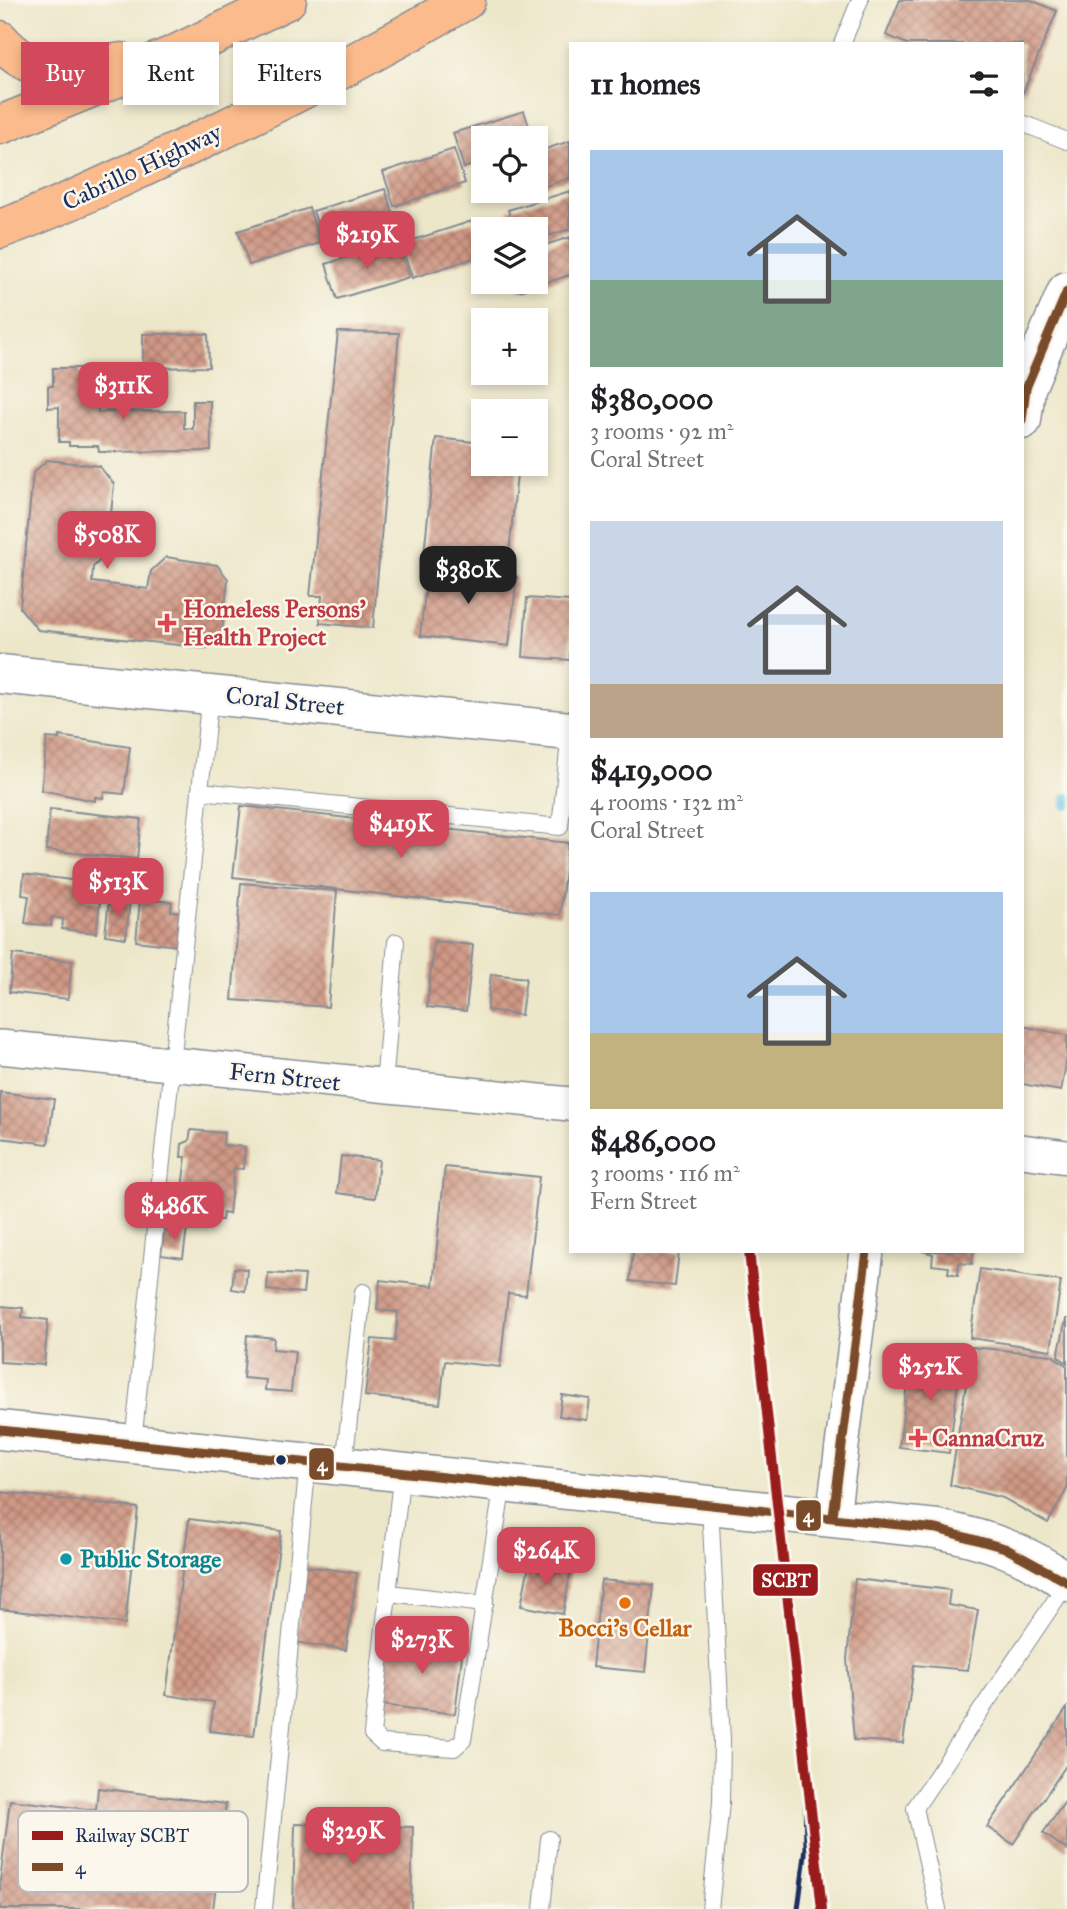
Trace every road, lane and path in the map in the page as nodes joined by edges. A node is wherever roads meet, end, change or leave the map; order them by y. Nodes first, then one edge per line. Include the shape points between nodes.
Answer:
1 (287, 0) edge
2 (466, 0) edge
3 (860, 0) edge
4 (0, 40) edge
5 (201, 42) edge
6 (843, 42) edge
7 (123, 62) edge
8 (123, 75) edge
9 (1024, 124) edge
10 (0, 125) edge
11 (1067, 141) edge
12 (0, 229) edge
13 (1067, 291) edge
14 (1024, 404) edge
15 (0, 674) edge
16 (210, 694) junction
17 (569, 732) edge
18 (569, 742) edge
19 (200, 791) junction
20 (396, 942) dead end
21 (0, 1046) edge
22 (172, 1065) junction
23 (384, 1086) junction
24 (569, 1104) edge
25 (1024, 1151) edge
26 (1067, 1157) edge
27 (867, 1253) edge
28 (363, 1292) dead end
29 (0, 1430) edge
30 (133, 1443) junction
31 (326, 1463) junction
32 (402, 1471) junction
33 (503, 1483) junction
34 (710, 1503) junction
35 (833, 1516) junction
36 (1067, 1583) edge
37 (389, 1593) junction
38 (485, 1604) junction
39 (549, 1839) dead end
40 (264, 1909) edge
41 (542, 1909) edge
42 (710, 1909) edge
43 (938, 1909) edge

1 - 5 highway
2 - 12 highway, Cabrillo Highway via 252,115
3 - 6 lane
4 - 7 highway via 20,59 45,70
8 - 10 highway
9 - 11 lane
13 - 14 street via 1026,388
15 - 16 street, Coral Street
16 - 17 street, Coral Street
16 - 19 lane
18 - 19 lane via 560,827
19 - 22 lane
20 - 23 lane
21 - 22 street, Fern Street
22 - 23 street, Fern Street
22 - 30 lane
23 - 24 street, Fern Street
25 - 26 street
27 - 35 street
28 - 31 lane
29 - 30 street
30 - 31 street
31 - 32 street
31 - 40 lane
32 - 33 street
32 - 37 lane
33 - 34 street
33 - 38 lane
34 - 35 street
34 - 42 lane via 722,1740
35 - 36 street via 937,1528 992,1540
36 - 43 lane via 915,1808
37 - 38 lane
37 - 38 lane via 372,1734 382,1743 460,1745
39 - 41 lane

